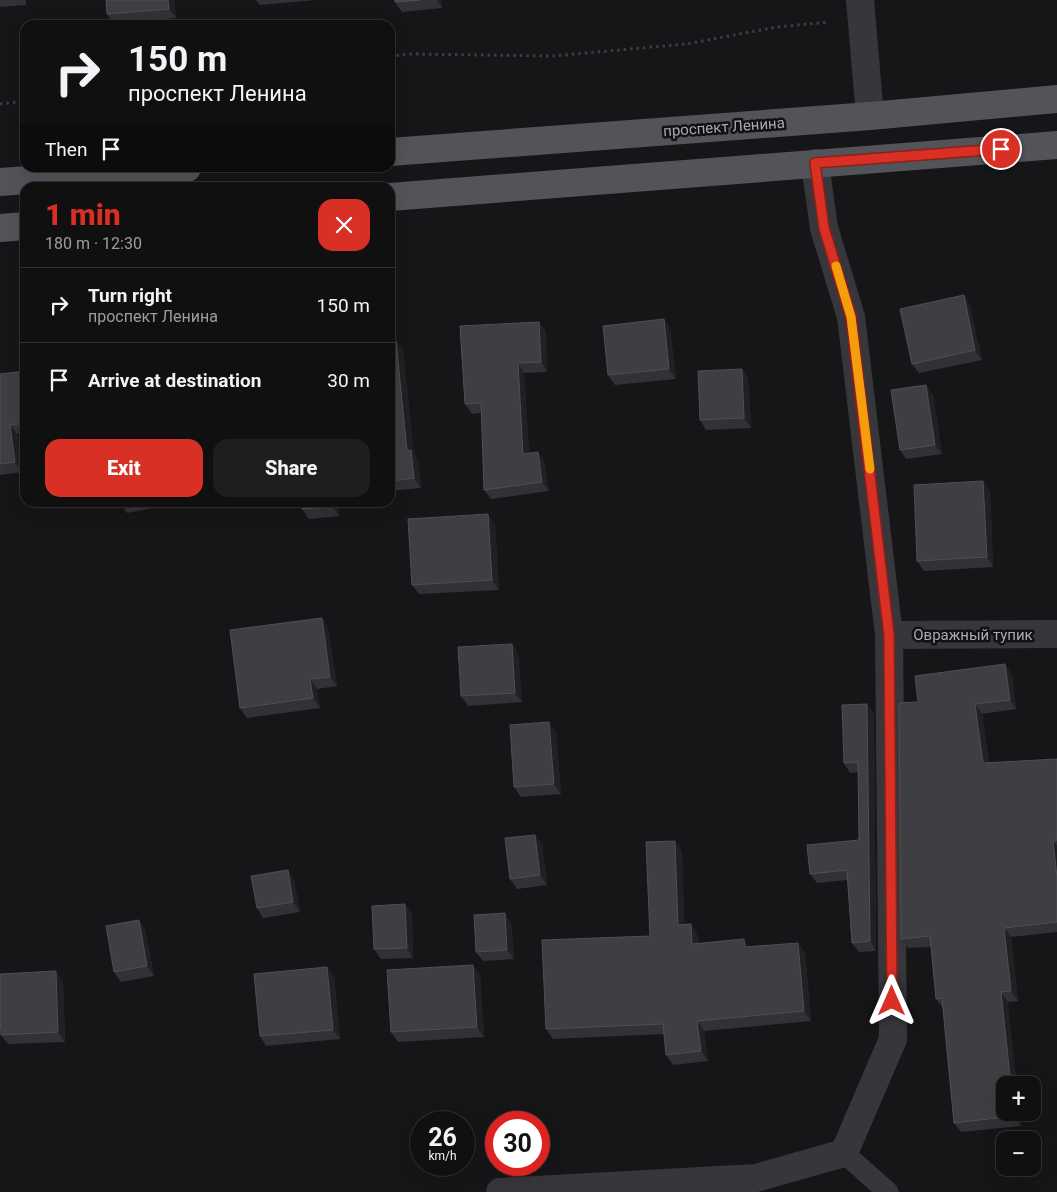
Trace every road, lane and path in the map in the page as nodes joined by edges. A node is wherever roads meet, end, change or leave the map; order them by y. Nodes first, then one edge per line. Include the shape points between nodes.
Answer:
1 (861, 9) edge
2 (395, 56) edge
3 (1057, 99) edge
4 (20, 102) edge
5 (0, 104) edge
6 (870, 116) junction
7 (1057, 145) edge
8 (395, 152) edge
9 (815, 163) junction
10 (134, 172) edge
11 (0, 182) edge
12 (395, 197) edge
13 (20, 226) edge
14 (0, 228) edge
15 (1057, 634) edge
16 (889, 635) junction
17 (844, 1153) junction
18 (500, 1192) edge
19 (888, 1192) edge

1 - 2 path via 686,44 553,56
1 - 6 street
3 - 6 main road, проспект Ленина
4 - 5 path
6 - 8 main road, проспект Ленина
7 - 9 main road
9 - 12 main road
9 - 16 street via 824,228 851,317
10 - 11 main road
13 - 14 main road
15 - 16 street, Овражный тупик
16 - 17 street via 893,1039
17 - 18 street via 756,1178
17 - 19 lane

